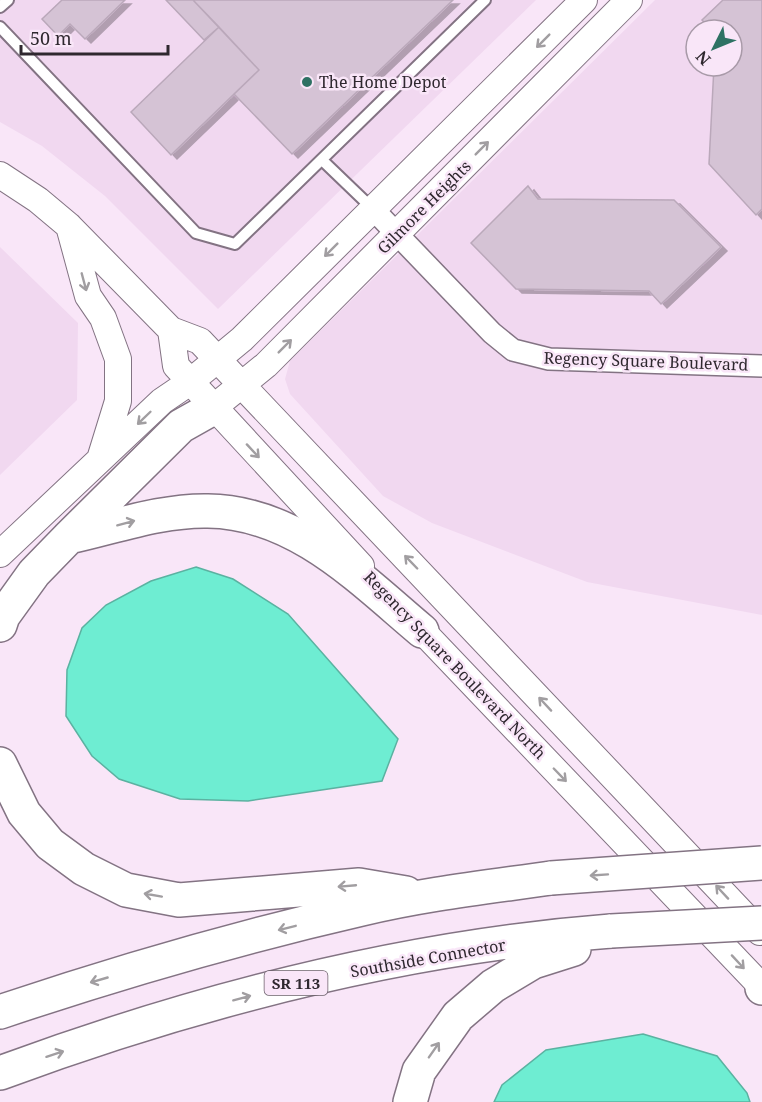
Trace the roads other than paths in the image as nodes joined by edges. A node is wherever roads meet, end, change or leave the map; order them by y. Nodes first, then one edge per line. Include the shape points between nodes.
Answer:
1 (8, 0) edge
2 (485, 0) edge
3 (584, 0) edge
4 (629, 0) edge
5 (0, 7) edge
6 (0, 27) edge
7 (322, 160) junction
8 (0, 176) edge
9 (373, 209) junction
10 (69, 226) junction
11 (397, 234) junction
12 (171, 330) junction
13 (217, 358) junction
14 (762, 366) edge
15 (190, 382) junction
16 (243, 386) junction
17 (213, 408) junction
18 (99, 462) junction
19 (69, 537) junction
20 (0, 554) edge
21 (0, 625) edge
22 (422, 631) junction
23 (0, 764) edge
24 (762, 863) edge
25 (426, 896) junction
26 (762, 923) edge
27 (605, 932) junction
28 (762, 934) edge
29 (762, 988) edge
30 (0, 1012) edge
31 (0, 1073) edge
32 (410, 1102) edge

1 - 5 lane
2 - 7 lane
3 -> 9 street, Gilmore Heights
11 -> 4 street, Gilmore Heights
6 - 7 lane via 196,233 235,244
7 - 9 lane
8 - 10 street
9 - 11 street, Regency Square Boulevard
9 -> 13 street, Gilmore Heights via 242,339
10 - 12 street
10 -> 18 street via 88,296 104,318 118,359 118,401
11 - 14 street, Regency Square Boulevard via 513,350 556,360
16 -> 11 street, Gilmore Heights
12 - 13 street via 200,340
12 - 15 street, Regency Square Boulevard North via 176,366
13 - 15 street, Gilmore Heights
13 - 16 street
15 - 17 street, Regency Square Boulevard North
15 -> 18 street, Gilmore Heights via 162,401
16 - 17 street, Gilmore Heights
28 -> 16 street
17 - 19 highway via 181,426
17 -> 22 street, Regency Square Boulevard North
18 - 20 street, Gilmore Heights
19 - 21 highway via 34,573
19 -> 22 highway via 167,514 208,511 244,515 288,530 326,551
22 -> 29 street, Regency Square Boulevard North
25 -> 23 highway via 359,885 179,900 126,890 84,869 50,844 24,813
24 -> 25 highway, bridge via 551,878
25 -> 30 highway via 251,937
26 - 27 highway, Southside Connector / SR 113, bridge
31 -> 27 highway, Southside Connector / SR 113 via 162,1019 296,983 501,943
32 -> 27 highway via 419,1071 458,1016 475,1001 533,962 577,948

